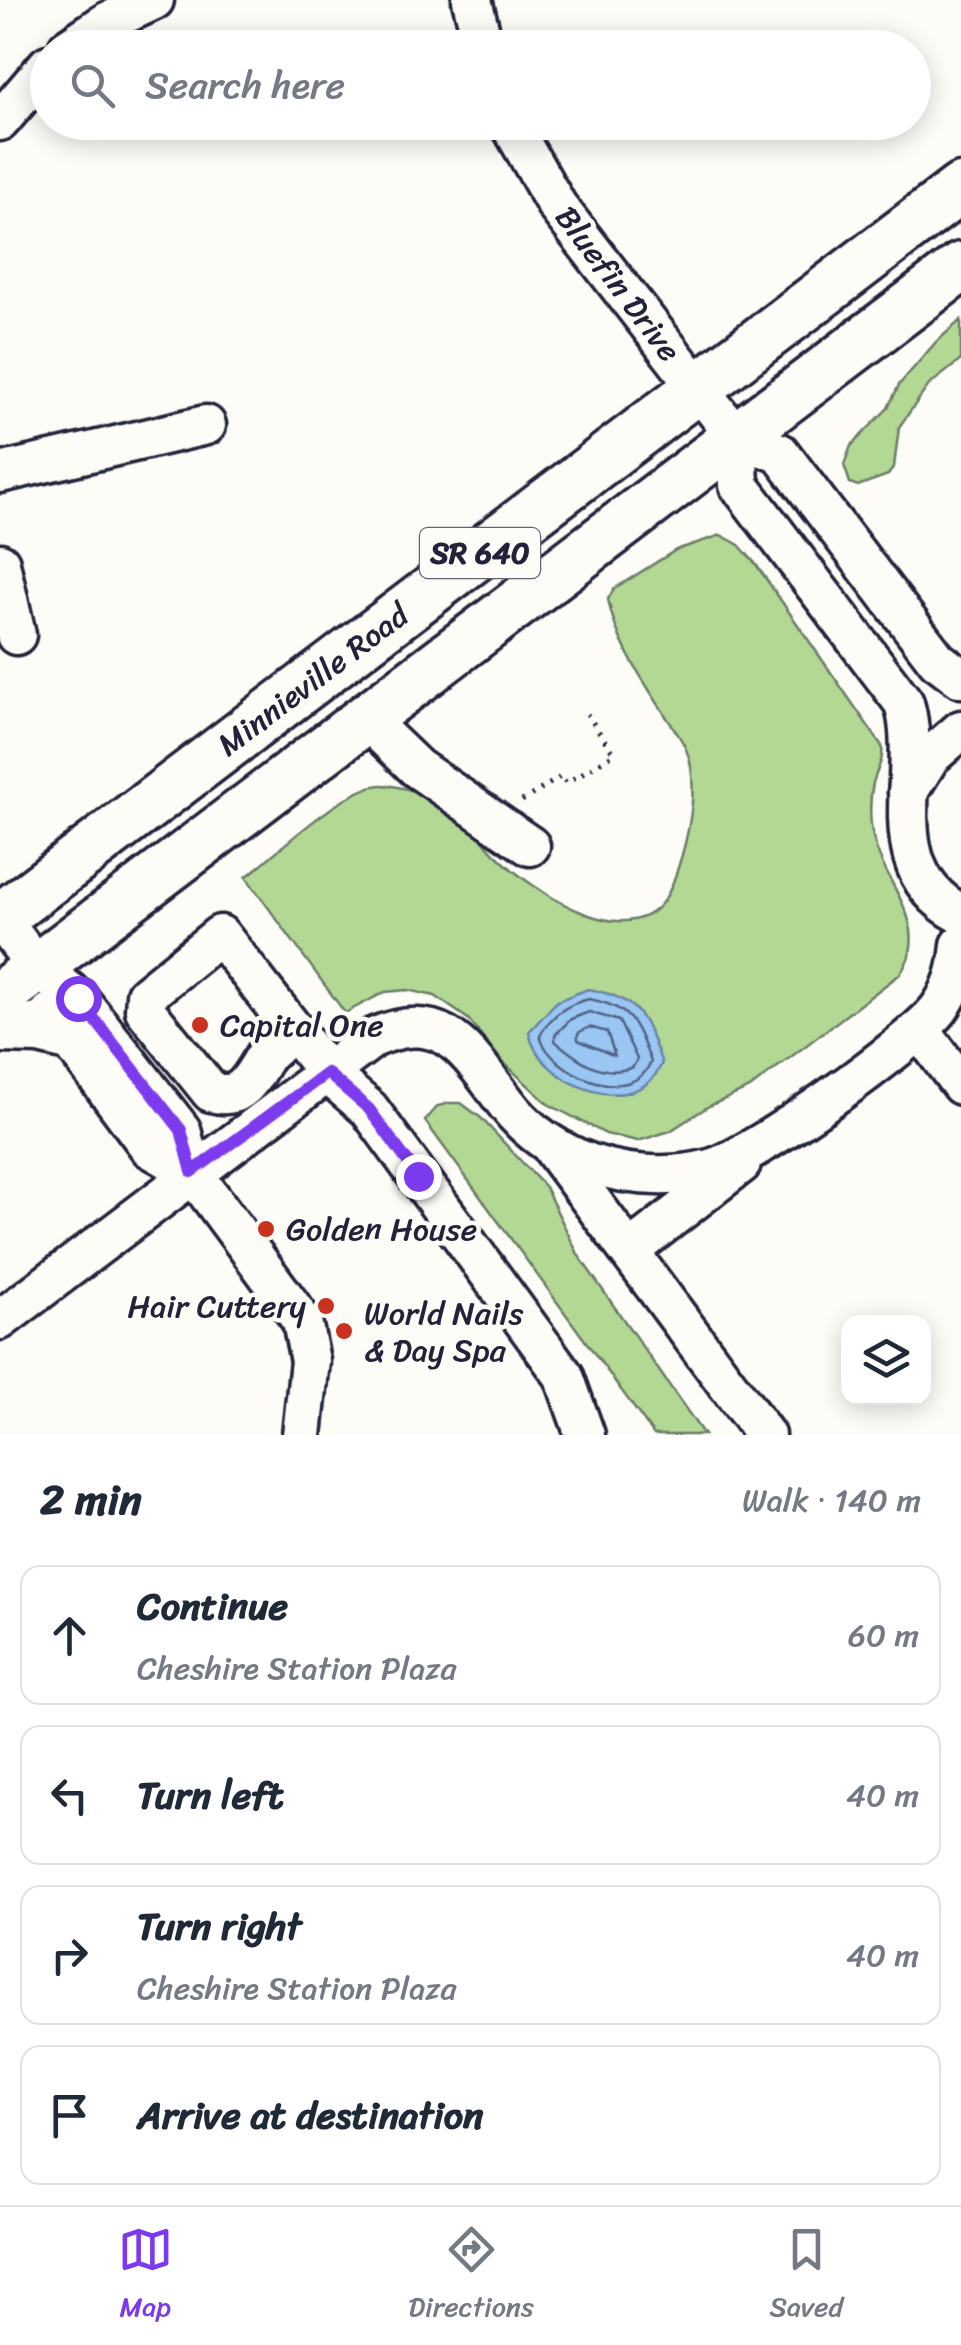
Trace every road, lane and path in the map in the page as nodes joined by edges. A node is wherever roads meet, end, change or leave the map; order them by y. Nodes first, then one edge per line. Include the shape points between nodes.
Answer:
1 (154, 0) edge
2 (472, 0) edge
3 (95, 30) edge
4 (480, 30) edge
5 (30, 86) edge
6 (0, 121) edge
7 (519, 140) edge
8 (961, 188) edge
9 (961, 267) edge
10 (697, 388) junction
11 (206, 424) dead end
12 (738, 438) junction
13 (0, 474) edge
14 (0, 563) edge
15 (16, 635) dead end
16 (961, 678) edge
17 (587, 714) dead end
18 (366, 720) junction
19 (961, 730) edge
20 (906, 797) junction
21 (513, 799) dead end
22 (530, 846) dead end
23 (0, 918) edge
24 (960, 924) edge
25 (18, 982) edge
26 (0, 1028) edge
27 (920, 1030) junction
28 (295, 1033) junction
29 (64, 1035) junction
30 (327, 1073) junction
31 (961, 1085) edge
32 (545, 1139) junction
33 (747, 1155) junction
34 (192, 1172) junction
35 (629, 1252) junction
36 (0, 1320) edge
37 (302, 1435) edge
38 (585, 1435) edge
39 (765, 1435) edge

1 - 3 street
2 - 4 street
5 - 6 street
7 - 10 street, Bluefin Drive via 557,206
8 - 10 main road, Minnieville Road / SR 640
9 - 12 main road, Minnieville Road / SR 640
10 - 12 street, Bluefin Drive
10 - 23 main road, Minnieville Road / SR 640
11 - 13 street
12 - 16 street via 780,453 937,660
12 - 18 main road, Minnieville Road / SR 640
12 - 20 street via 739,485 904,704 911,726
14 - 15 street
17 - 21 path via 614,754 566,783 562,776 523,802
18 - 22 street via 417,768
18 - 25 main road, Minnieville Road / SR 640
19 - 20 street via 930,757
20 - 24 street via 914,858
23 - 25 street
24 - 27 street via 950,990
25 - 29 street
25 - 34 street via 78,998 181,1130
26 - 29 main road
27 - 31 street
27 - 33 street
28 - 28 street via 264,1056 246,1088 210,1092 145,1010 149,989 220,935
28 - 30 street
29 - 34 street via 150,1148
30 - 32 street via 392,1030 434,1030 464,1048 514,1112
30 - 34 street
30 - 38 street via 369,1109 564,1376
32 - 33 street via 578,1159 621,1172 680,1174
32 - 35 street
33 - 35 street via 716,1188
34 - 36 street
34 - 37 street via 302,1320 310,1361
35 - 39 street

